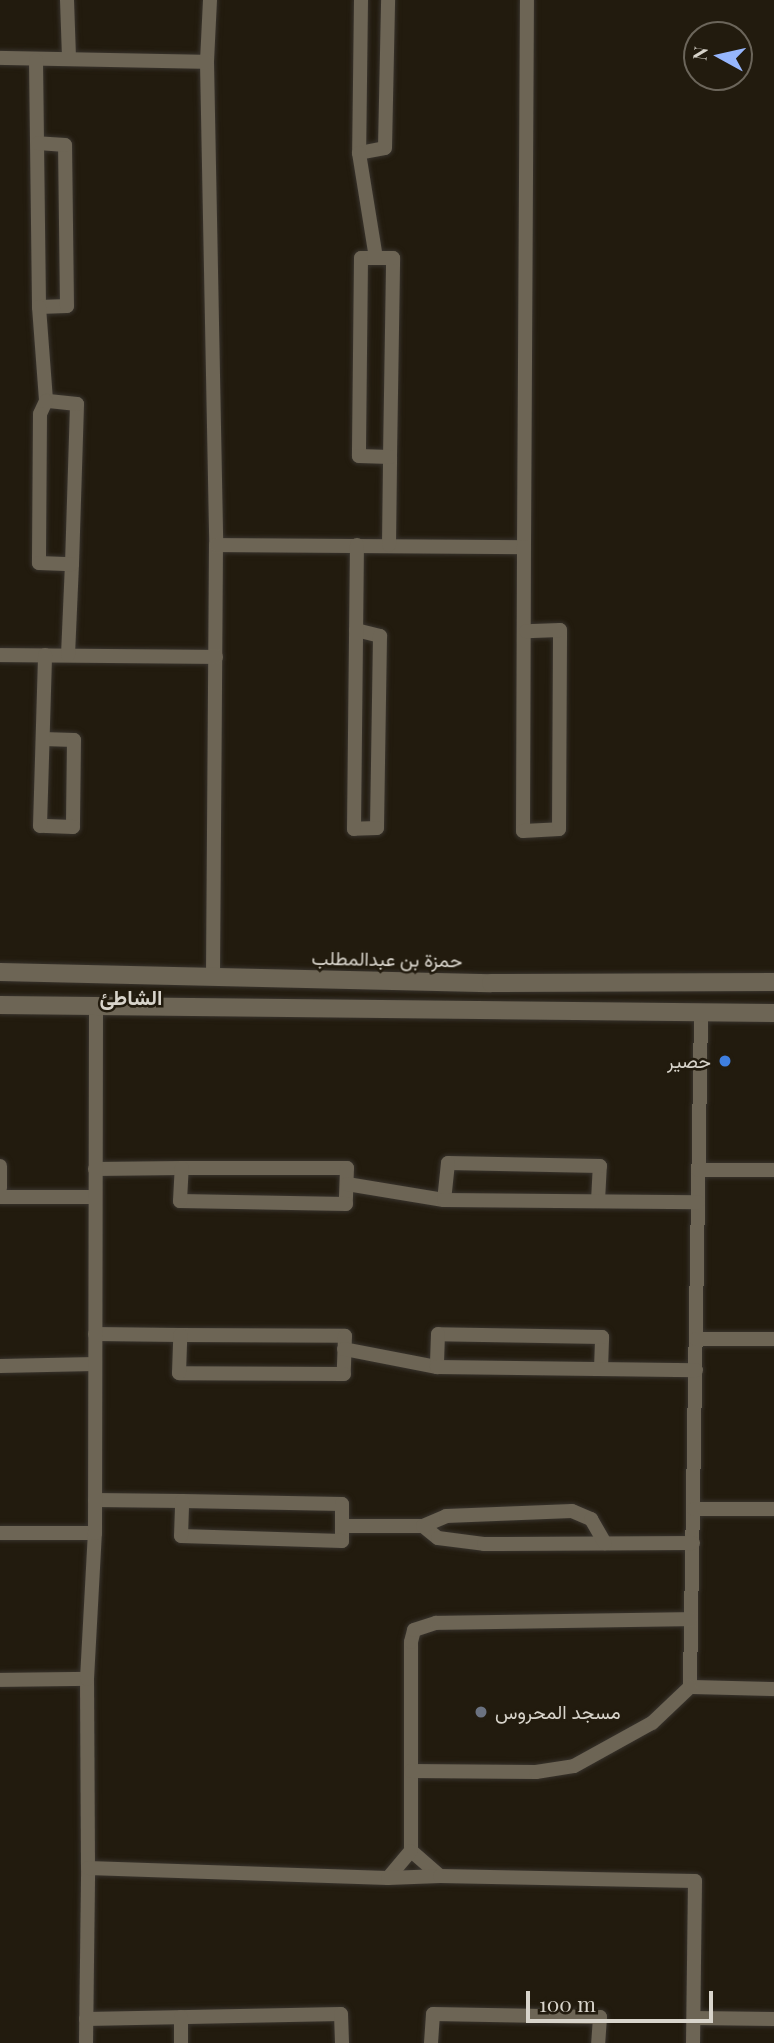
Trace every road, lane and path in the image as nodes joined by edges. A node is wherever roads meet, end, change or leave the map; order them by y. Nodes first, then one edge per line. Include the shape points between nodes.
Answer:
1 (66, 0) edge
2 (210, 0) edge
3 (361, 0) edge
4 (388, 0) edge
5 (527, 0) edge
6 (68, 57) junction
7 (0, 58) edge
8 (36, 60) junction
9 (207, 62) junction
10 (38, 143) junction
11 (359, 153) junction
12 (376, 258) junction
13 (39, 307) junction
14 (46, 401) junction
15 (390, 457) junction
16 (216, 545) junction
17 (357, 545) junction
18 (389, 545) junction
19 (524, 547) junction
20 (72, 564) junction
21 (356, 630) junction
22 (526, 631) junction
23 (0, 655) edge
24 (45, 655) junction
25 (68, 655) junction
26 (216, 657) junction
27 (43, 739) junction
28 (0, 972) edge
29 (213, 975) junction
30 (425, 982) junction
31 (774, 982) edge
32 (491, 983) junction
33 (0, 1005) edge
34 (96, 1005) junction
35 (416, 1007) junction
36 (481, 1009) junction
37 (701, 1013) junction
38 (774, 1013) edge
39 (0, 1166) edge
40 (182, 1168) junction
41 (95, 1169) junction
42 (698, 1170) junction
43 (774, 1170) edge
44 (346, 1184) junction
45 (0, 1188) edge
46 (0, 1197) edge
47 (95, 1197) junction
48 (444, 1200) junction
49 (598, 1201) junction
50 (698, 1202) junction
51 (95, 1334) junction
52 (180, 1335) junction
53 (696, 1339) junction
54 (774, 1339) edge
55 (344, 1349) junction
56 (95, 1364) junction
57 (0, 1366) edge
58 (437, 1367) junction
59 (601, 1369) junction
60 (696, 1370) junction
61 (95, 1500) junction
62 (182, 1501) junction
63 (694, 1509) junction
64 (774, 1510) edge
65 (342, 1526) junction
66 (423, 1527) junction
67 (0, 1533) edge
68 (95, 1533) junction
69 (605, 1543) junction
70 (693, 1543) junction
71 (691, 1619) junction
72 (87, 1679) junction
73 (0, 1680) edge
74 (690, 1688) junction
75 (774, 1689) edge
76 (411, 1771) junction
77 (411, 1852) junction
78 (88, 1868) junction
79 (440, 1875) junction
80 (388, 1878) junction
81 (181, 2017) junction
82 (694, 2018) junction
83 (86, 2019) junction
84 (774, 2019) edge
85 (86, 2043) edge
86 (181, 2043) edge
87 (342, 2043) edge
88 (431, 2043) edge
89 (598, 2043) edge
90 (693, 2043) edge

1 - 6 street
2 - 9 street
3 - 11 street
4 - 11 street via 385,148
5 - 19 street
6 - 8 street
6 - 9 street
7 - 8 street
8 - 10 street
9 - 16 street
10 - 13 street
10 - 13 street via 65,145 67,306
11 - 12 street
12 - 15 street via 393,258
12 - 15 street via 361,257 359,456
13 - 14 street
14 - 20 street via 77,404
14 - 20 street via 40,414 39,563
15 - 18 street
16 - 17 street
16 - 26 street
17 - 18 street
17 - 21 street
18 - 19 street
19 - 22 street
20 - 25 street
21 - 21 street via 354,829 377,828 380,636
22 - 22 street via 523,831 559,829 560,630
23 - 24 street
24 - 25 street
24 - 27 street
25 - 26 street
26 - 29 street
27 - 27 street via 40,826 73,827 74,740
28 - 29 street, حمزة بن عبدالمطلب
29 - 30 street, حمزة بن عبدالمطلب
30 - 32 street, حمزة بن عبدالمطلب
30 - 35 street
31 - 32 street, حمزة بن عبدالمطلب
32 - 36 street
33 - 34 street
34 - 35 street
34 - 41 street
35 - 36 street
36 - 37 street
37 - 38 street
37 - 42 street
39 - 45 street
40 - 41 street
40 - 44 street via 347,1168
40 - 44 street via 180,1200 346,1204
41 - 47 street
42 - 43 street
42 - 50 street
44 - 48 street
46 - 47 street
47 - 51 street
48 - 49 street
48 - 49 street via 447,1163 600,1166
49 - 50 street
50 - 53 street
51 - 52 street
51 - 56 street
52 - 55 street via 345,1336
52 - 55 street via 179,1373 344,1374
53 - 54 street
53 - 60 street
55 - 58 street
56 - 57 street
56 - 61 street
58 - 59 street
58 - 59 street via 438,1334 602,1337
59 - 60 street
60 - 63 street
61 - 62 street
61 - 68 street
62 - 65 street via 342,1504
62 - 65 street via 180,1536 342,1541
63 - 64 street
63 - 70 street
65 - 66 street
66 - 69 street via 438,1538 484,1544
66 - 69 street via 446,1516 572,1511 591,1519
67 - 68 street
68 - 72 street
69 - 70 street
70 - 71 street
71 - 74 street
71 - 76 street via 436,1623 414,1630
72 - 73 street
72 - 78 street
74 - 75 street
74 - 76 street via 652,1723 574,1766 536,1772
76 - 77 street
77 - 79 street
77 - 80 street
78 - 80 street
78 - 83 street
79 - 80 street
79 - 82 street via 695,1881
81 - 83 street
81 - 86 street
81 - 87 street via 341,2014
82 - 84 street
82 - 90 street
83 - 85 street
88 - 89 street via 433,2014 600,2017

